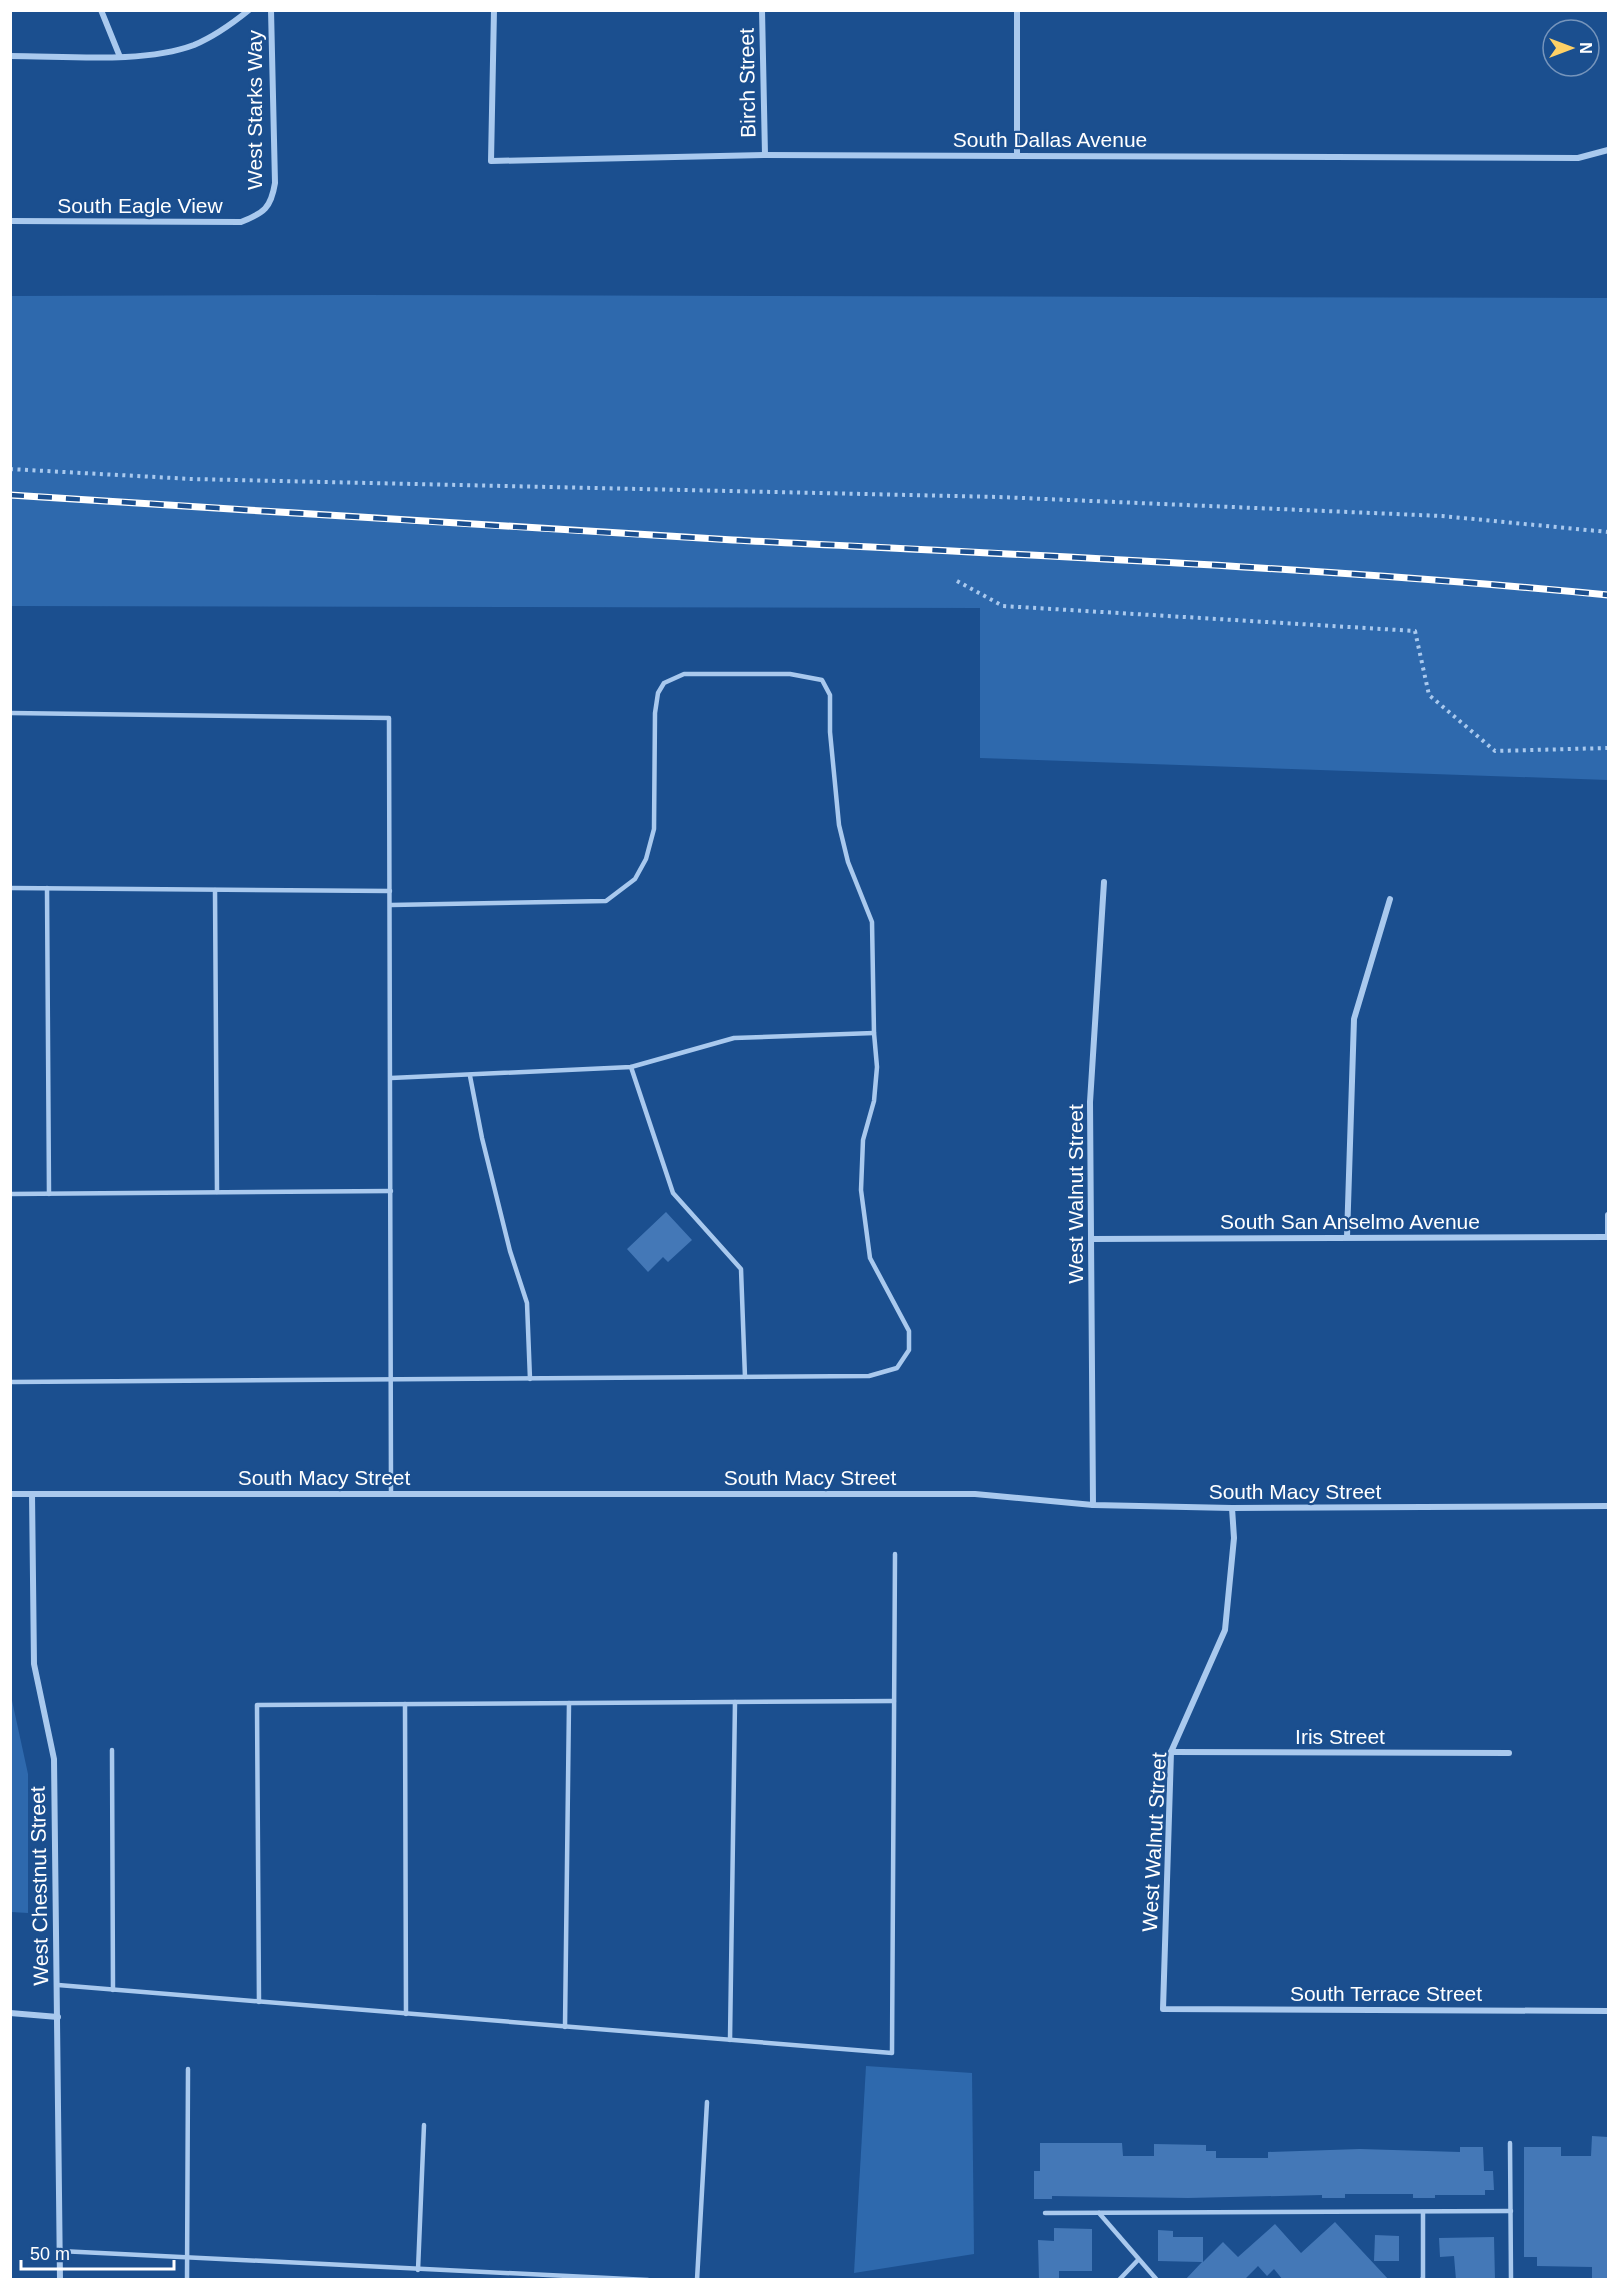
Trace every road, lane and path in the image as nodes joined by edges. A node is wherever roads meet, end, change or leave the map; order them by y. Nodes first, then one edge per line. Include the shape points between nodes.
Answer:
1 (100, 10) edge
2 (249, 10) edge
3 (271, 10) edge
4 (494, 10) edge
5 (762, 10) edge
6 (1017, 10) edge
7 (10, 56) edge
8 (120, 57) junction
9 (1608, 150) edge
10 (765, 155) junction
11 (1017, 155) junction
12 (267, 209) joint
13 (10, 221) edge
14 (10, 469) edge
15 (1608, 532) edge
16 (957, 581) dead end
17 (10, 713) edge
18 (1608, 748) edge
19 (1104, 882) dead end
20 (10, 888) edge
21 (47, 888) junction
22 (215, 890) junction
23 (390, 891) junction
24 (1390, 899) dead end
25 (391, 905) junction
26 (874, 1033) junction
27 (631, 1067) junction
28 (470, 1076) junction
29 (391, 1078) junction
30 (391, 1191) junction
31 (218, 1192) junction
32 (10, 1194) edge
33 (49, 1194) junction
34 (1608, 1215) edge
35 (1347, 1237) junction
36 (1608, 1237) edge
37 (1092, 1239) junction
38 (745, 1377) junction
39 (530, 1379) junction
40 (391, 1381) junction
41 (10, 1382) edge
42 (391, 1493) junction
43 (10, 1494) edge
44 (32, 1494) junction
45 (1092, 1505) junction
46 (1608, 1506) edge
47 (1232, 1508) junction
48 (895, 1554) dead end
49 (894, 1701) junction
50 (735, 1702) junction
51 (569, 1703) junction
52 (405, 1704) junction
53 (112, 1750) dead end
54 (1171, 1752) junction
55 (1509, 1753) dead end
56 (58, 1985) junction
57 (113, 1990) junction
58 (259, 2002) junction
59 (1163, 2009) joint
60 (1608, 2011) edge
61 (10, 2013) edge
62 (406, 2014) junction
63 (58, 2017) junction
64 (565, 2027) junction
65 (730, 2040) junction
66 (188, 2069) dead end
67 (707, 2102) dead end
68 (424, 2125) dead end
69 (1510, 2144) dead end
70 (1511, 2211) junction
71 (1422, 2212) junction
72 (1045, 2213) dead end
73 (1099, 2213) junction
74 (60, 2251) junction
75 (186, 2259) junction
76 (1138, 2260) junction
77 (418, 2270) junction
78 (60, 2280) edge
79 (187, 2280) edge
80 (648, 2280) edge
81 (697, 2280) edge
82 (1119, 2280) edge
83 (1157, 2280) edge
84 (1421, 2280) edge
85 (1511, 2280) edge

1 - 8 street
2 - 8 street via 195,44 159,54
3 - 12 street, West Starks Way via 275,183
4 - 10 street, South Dallas Avenue via 491,161
5 - 10 street, Birch Street
6 - 11 street
7 - 8 street
9 - 11 street, South Dallas Avenue via 1578,158
10 - 11 street, South Dallas Avenue
12 - 13 street, South Eagle View via 241,222
14 - 15 path via 191,479 1010,497 1442,516
16 - 18 path via 1003,606 1415,631 1429,694 1495,751
17 - 23 lane via 389,718
19 - 37 street, West Walnut Street via 1090,1102
20 - 21 lane
21 - 22 lane
21 - 33 lane
22 - 23 lane
22 - 31 lane
23 - 25 lane
24 - 35 street via 1354,1018
25 - 26 lane via 606,901 635,879 646,859 654,829 655,713 664,683 684,674 790,674 822,680 830,695 839,825 848,862 872,921
25 - 29 lane
26 - 27 lane via 734,1038
26 - 38 lane via 878,1067 863,1140 861,1190 870,1258 909,1331 909,1350 897,1368 869,1376
27 - 28 lane
27 - 38 lane via 673,1193 741,1269
28 - 29 lane
28 - 39 lane via 482,1138 526,1303
29 - 30 lane
30 - 31 lane
30 - 40 lane
31 - 33 lane
32 - 33 lane
34 - 36 street
35 - 36 street, South San Anselmo Avenue
35 - 37 street, South San Anselmo Avenue
37 - 45 street, West Walnut Street
38 - 39 lane
39 - 40 lane
40 - 41 lane
40 - 42 lane
42 - 44 street, South Macy Street
42 - 45 street, South Macy Street via 975,1494
43 - 44 street, South Macy Street
44 - 56 street, West Chestnut Street via 34,1664 54,1759
45 - 47 street, South Macy Street
46 - 47 street, South Macy Street
47 - 54 street, West Walnut Street via 1234,1538 1225,1629
48 - 49 lane
49 - 50 lane
49 - 65 lane via 892,2053
50 - 51 lane
50 - 65 lane
51 - 52 lane
51 - 64 lane
52 - 58 lane via 257,1706
52 - 62 lane
53 - 57 lane
54 - 55 street, Iris Street
54 - 59 street, West Walnut Street
56 - 57 lane
56 - 63 street, West Chestnut Street
57 - 58 lane
58 - 62 lane
59 - 60 street, South Terrace Street
61 - 63 street
62 - 64 lane
63 - 74 street, West Chestnut Street
64 - 65 lane
66 - 75 lane
67 - 81 lane
68 - 77 lane
69 - 70 lane
70 - 71 lane
70 - 85 lane
71 - 73 lane
71 - 84 lane
72 - 73 lane
73 - 76 lane
74 - 75 lane
74 - 78 street, West Chestnut Street
75 - 77 lane
75 - 79 lane
76 - 82 lane
76 - 83 lane
77 - 80 lane

